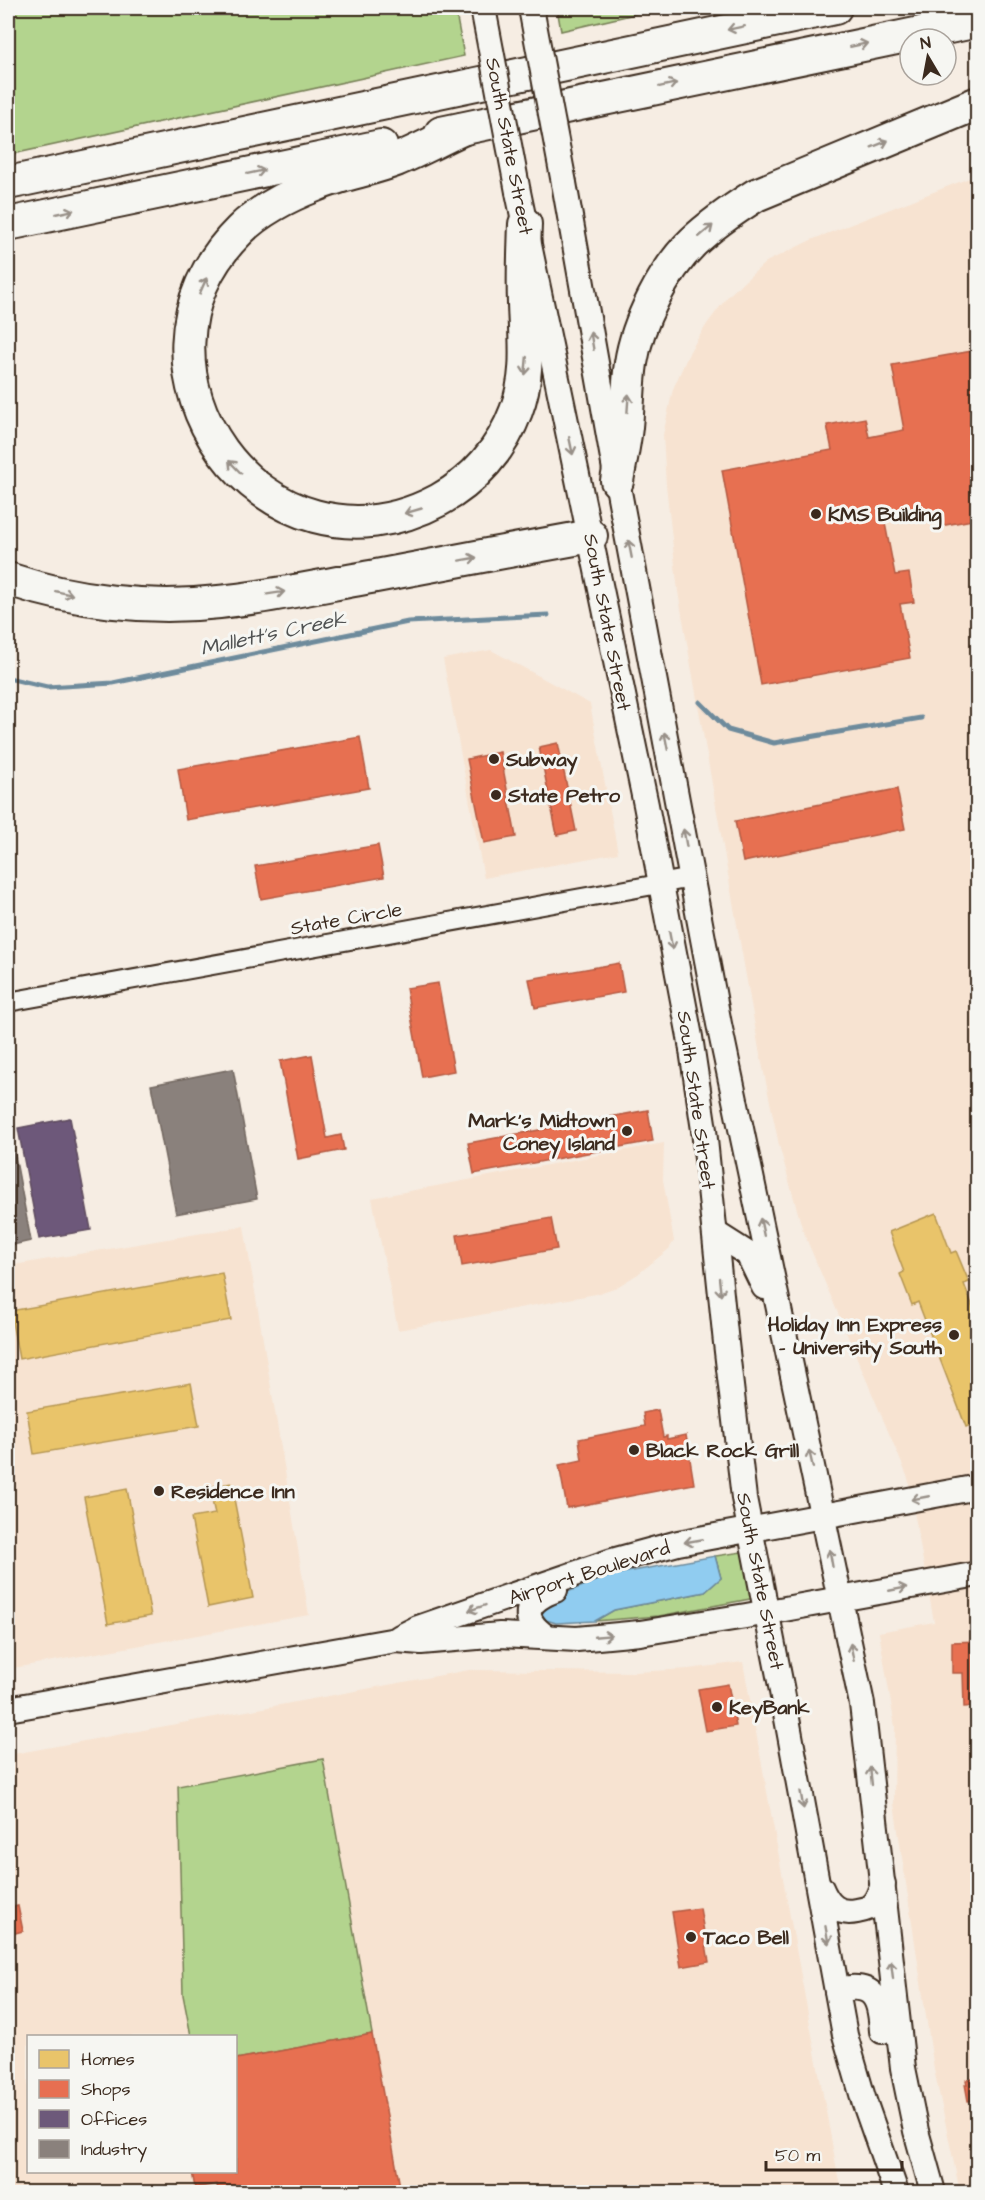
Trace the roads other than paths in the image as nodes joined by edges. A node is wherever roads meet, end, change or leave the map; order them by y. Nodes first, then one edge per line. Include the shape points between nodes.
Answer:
1 (483, 8) edge
2 (531, 8) edge
3 (726, 8) edge
4 (835, 8) edge
5 (978, 21) edge
6 (978, 103) edge
7 (462, 129) junction
8 (65, 171) junction
9 (8, 183) edge
10 (8, 224) edge
11 (525, 224) junction
12 (617, 481) junction
13 (591, 536) junction
14 (8, 579) edge
15 (677, 799) junction
16 (646, 805) junction
17 (692, 878) junction
18 (659, 884) junction
19 (8, 1002) edge
20 (715, 1233) junction
21 (804, 1425) junction
22 (978, 1487) edge
23 (824, 1516) junction
24 (751, 1531) junction
25 (612, 1561) junction
26 (978, 1574) edge
27 (840, 1600) junction
28 (767, 1612) junction
29 (545, 1636) junction
30 (396, 1640) junction
31 (8, 1709) edge
32 (816, 1877) junction
33 (883, 1884) junction
34 (837, 1990) junction
35 (858, 2082) junction
36 (910, 2103) junction
37 (875, 2135) junction
38 (931, 2184) edge
39 (886, 2193) edge
40 (896, 2193) edge

1 - 11 main road, South State Street, bridge
12 -> 2 main road, South State Street, bridge
3 - 8 highway via 668,26 162,139
4 -> 8 highway
7 -> 5 highway
12 -> 6 highway via 631,362 640,333 650,305 692,243 756,195
10 -> 7 highway
11 -> 7 highway via 527,346 517,410 485,464 458,489 423,508 378,521 340,521 308,515 273,500 226,457 207,429 193,391 189,351 201,287 220,253 241,229 269,208 316,185 396,160
8 - 9 highway
11 -> 13 main road, South State Street
12 - 13 main road via 613,507 604,526
15 -> 12 main road, South State Street
14 -> 13 highway via 100,600 153,605 218,603
13 - 16 main road, South State Street
15 - 16 street
17 -> 15 main road, South State Street
16 - 18 main road, South State Street
17 - 18 street, State Circle
21 -> 17 main road, South State Street via 721,1035
18 - 19 street, State Circle
18 -> 20 main road, South State Street via 692,1048
20 - 21 main road via 748,1254 763,1282 778,1349
20 -> 24 main road, South State Street via 741,1476
23 -> 21 main road, South State Street
22 -> 23 main road, Airport Boulevard
23 - 24 main road, Airport Boulevard
27 -> 23 main road, South State Street
24 -> 25 main road, Airport Boulevard via 678,1543
24 - 28 main road, South State Street
25 - 29 main road via 593,1577 541,1595 532,1602 528,1614 531,1624
25 -> 30 main road, Airport Boulevard via 418,1628
27 -> 26 main road, Airport Boulevard
27 - 28 main road, Airport Boulevard
33 -> 27 main road, South State Street via 866,1730
29 -> 28 main road, Airport Boulevard via 577,1639 640,1633
28 -> 32 main road, South State Street
29 - 30 main road, Airport Boulevard
30 - 31 main road, Airport Boulevard
32 - 33 main road via 832,1907 847,1913 871,1906
32 -> 34 main road, South State Street
36 -> 33 main road, South State Street
34 - 35 main road, South State Street
34 - 36 main road via 859,1989 879,2000 892,2085
35 - 37 main road, South State Street
35 - 38 main road via 879,2106 904,2179
36 - 38 main road, South State Street
37 - 39 main road
37 - 40 main road, South State Street

